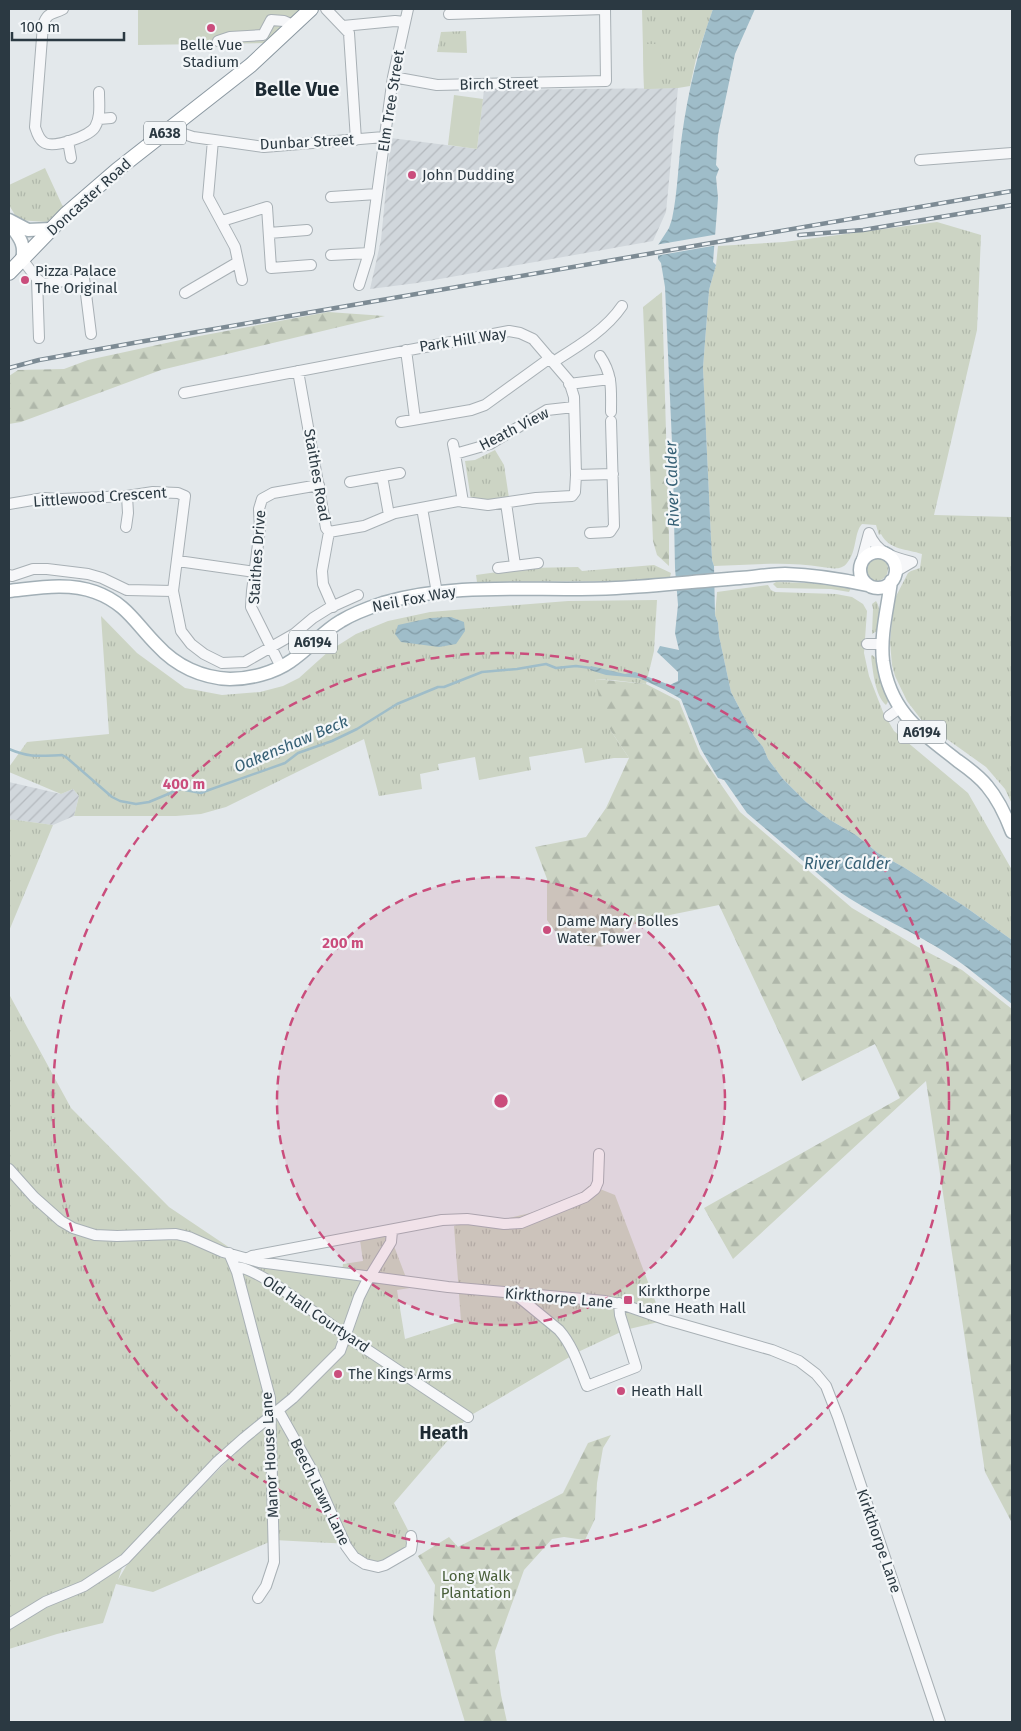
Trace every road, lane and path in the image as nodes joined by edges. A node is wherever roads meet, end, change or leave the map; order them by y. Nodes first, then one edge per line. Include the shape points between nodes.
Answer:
1 (63, 9) edge
2 (310, 9) edge
3 (326, 9) edge
4 (408, 9) edge
5 (605, 9) edge
6 (449, 14) dead end
7 (405, 22) junction
8 (293, 25) junction
9 (343, 26) junction
10 (218, 41) dead end
11 (393, 77) junction
12 (99, 92) dead end
13 (111, 118) dead end
14 (99, 119) junction
15 (173, 127) junction
16 (384, 137) junction
17 (213, 140) junction
18 (356, 140) junction
19 (68, 141) junction
20 (1012, 153) edge
21 (71, 158) dead end
22 (920, 160) dead end
23 (377, 194) junction
24 (331, 197) dead end
25 (222, 221) junction
26 (9, 223) edge
27 (51, 229) junction
28 (307, 230) dead end
29 (269, 233) junction
30 (15, 242) junction
31 (369, 253) junction
32 (330, 255) dead end
33 (22, 259) junction
34 (238, 262) junction
35 (311, 265) dead end
36 (9, 271) edge
37 (37, 279) junction
38 (242, 280) dead end
39 (358, 285) dead end
40 (185, 293) dead end
41 (622, 306) dead end
42 (92, 334) dead end
43 (40, 338) dead end
44 (406, 350) junction
45 (600, 356) dead end
46 (551, 360) junction
47 (298, 371) junction
48 (610, 379) junction
49 (570, 384) junction
50 (184, 393) dead end
51 (574, 406) junction
52 (415, 419) junction
53 (401, 422) dead end
54 (400, 473) dead end
55 (576, 474) junction
56 (613, 474) junction
57 (382, 476) junction
58 (350, 482) dead end
59 (319, 485) junction
60 (127, 496) junction
61 (463, 502) junction
62 (506, 503) junction
63 (9, 504) edge
64 (422, 508) junction
65 (389, 515) junction
66 (126, 527) dead end
67 (329, 532) junction
68 (590, 533) dead end
69 (885, 554) junction
70 (178, 561) junction
71 (538, 564) dead end
72 (516, 565) junction
73 (861, 565) junction
74 (498, 568) dead end
75 (254, 572) junction
76 (9, 575) edge
77 (893, 577) junction
78 (839, 578) junction
79 (872, 586) junction
80 (173, 591) junction
81 (9, 592) edge
82 (437, 592) junction
83 (358, 595) dead end
84 (333, 606) junction
85 (887, 607) junction
86 (867, 644) dead end
87 (882, 644) junction
88 (271, 648) junction
89 (281, 667) junction
90 (900, 708) junction
91 (889, 716) dead end
92 (1012, 832) edge
93 (599, 1154) dead end
94 (9, 1169) edge
95 (392, 1231) junction
96 (229, 1253) junction
97 (247, 1259) junction
98 (236, 1267) junction
99 (369, 1277) junction
100 (514, 1293) junction
101 (619, 1303) junction
102 (347, 1336) junction
103 (274, 1414) junction
104 (468, 1417) dead end
105 (411, 1536) dead end
106 (258, 1598) dead end
107 (9, 1624) edge
108 (940, 1722) edge

1 - 19 street via 52,12 43,25 35,127 49,144
2 - 8 highway, Doncaster Road / A638
3 - 9 street
4 - 7 street, Elm Tree Street
5 - 6 street
5 - 11 street, Birch Street via 606,81 437,85
7 - 9 street
7 - 11 street, Elm Tree Street
8 - 10 street via 271,20 263,35 230,36
8 - 15 highway, Doncaster Road / A638 via 250,65
9 - 18 street via 349,33
11 - 16 street, Elm Tree Street
12 - 14 street
13 - 14 street
14 - 19 street via 90,133
15 - 17 street, Dunbar Street via 186,135
15 - 27 highway, Doncaster Road / A638 via 117,170
16 - 18 street, Dunbar Street
16 - 23 street, Elm Tree Street
17 - 18 street, Dunbar Street via 264,147
17 - 25 street via 208,197
19 - 21 street
20 - 22 street
23 - 24 street
23 - 31 street, Elm Tree Street
25 - 29 street via 267,207
25 - 34 street via 235,247
26 - 27 main road via 28,230
26 - 30 main road
26 - 33 main road via 22,243
27 - 33 highway, Doncaster Road / A638
28 - 29 street
29 - 35 street via 271,268
30 - 33 main road
30 - 36 main road
31 - 32 street
31 - 39 street, Elm Tree Street
33 - 36 highway, Doncaster Road / A638
33 - 37 street
34 - 38 street
34 - 40 street
37 - 42 street via 44,284 84,278
37 - 43 street
41 - 46 street via 612,320
44 - 46 street, Park Hill Way via 509,331 533,339
44 - 47 street, Park Hill Way
44 - 52 street
45 - 48 street
46 - 49 street, Park Hill Way
46 - 52 street via 485,405
47 - 50 street, Park Hill Way
47 - 59 street, Staithes Road
48 - 49 street
48 - 56 street
49 - 51 street, Park Hill Way
51 - 55 street, Park Hill Way
51 - 61 street, Heath View via 547,410 490,444 454,449
52 - 53 street
54 - 57 street
55 - 56 street
55 - 62 street, Park Hill Way via 575,492 569,498 536,498
56 - 68 street via 614,526 610,532
57 - 58 street
57 - 65 street
59 - 67 street, Staithes Road
59 - 75 street, Staithes Drive via 273,493 262,499
60 - 63 street, Littlewood Crescent via 44,498
60 - 66 street
60 - 70 street, Littlewood Crescent via 178,492 186,496
61 - 62 street, Park Hill Way
61 - 64 street, Park Hill Way
62 - 72 street
64 - 65 street, Park Hill Way
64 - 82 street
65 - 67 street, Park Hill Way via 364,526
67 - 84 street, Staithes Road via 322,571
69 - 73 main road via 874,552
69 - 73 street via 873,542 869,530
69 - 77 main road via 893,561
69 - 77 street via 915,562
70 - 75 street
70 - 80 street, Littlewood Crescent
71 - 72 street
72 - 74 street
73 - 78 main road via 848,576
73 - 79 main road via 860,574
75 - 88 street, Staithes Drive via 251,607
76 - 80 street via 47,569 88,574 127,590
77 - 79 main road via 885,586
77 - 85 main road, A6194
78 - 79 main road, Neil Fox Way / A6194
78 - 82 main road, Neil Fox Way / A6194 via 782,574 613,588
79 - 85 main road
80 - 88 street, Littlewood Crescent via 181,631 204,654 222,663 241,663
81 - 89 main road, Neil Fox Way / A6194 via 59,587 95,592 127,611 172,659 200,674 243,678
82 - 89 main road, Neil Fox Way / A6194 via 364,609 340,621
83 - 84 street, Littlewood Crescent
84 - 88 street, Littlewood Crescent
85 - 87 main road, A6194
86 - 87 street
87 - 90 main road, A6194 via 886,678
88 - 89 street, Staithes Drive
90 - 91 street
90 - 92 main road, A6194 via 923,734 986,785 1000,804
93 - 95 street via 595,1189 585,1197 540,1216 513,1224 442,1220
94 - 96 street, Kirkthorpe Lane via 52,1214 73,1228 117,1236 176,1234
95 - 97 street
95 - 99 street via 391,1242
96 - 97 street, Kirkthorpe Lane
96 - 98 street, Manor House Lane
97 - 99 street, Kirkthorpe Lane
98 - 102 street, Old Hall Courtyard via 245,1268 272,1283
98 - 103 street, Manor House Lane
99 - 100 street, Kirkthorpe Lane
99 - 102 street
100 - 101 street, Kirkthorpe Lane
100 - 101 street via 564,1336 587,1386 636,1367
101 - 108 street, Kirkthorpe Lane via 772,1350 799,1361 826,1386
102 - 103 street via 340,1351
102 - 104 street, Old Hall Courtyard
103 - 105 street, Beech Lawn Lane via 313,1472 354,1557 372,1566 385,1565 411,1550
103 - 106 street, Manor House Lane via 274,1562
103 - 107 street via 217,1462 125,1558 84,1586 44,1602

